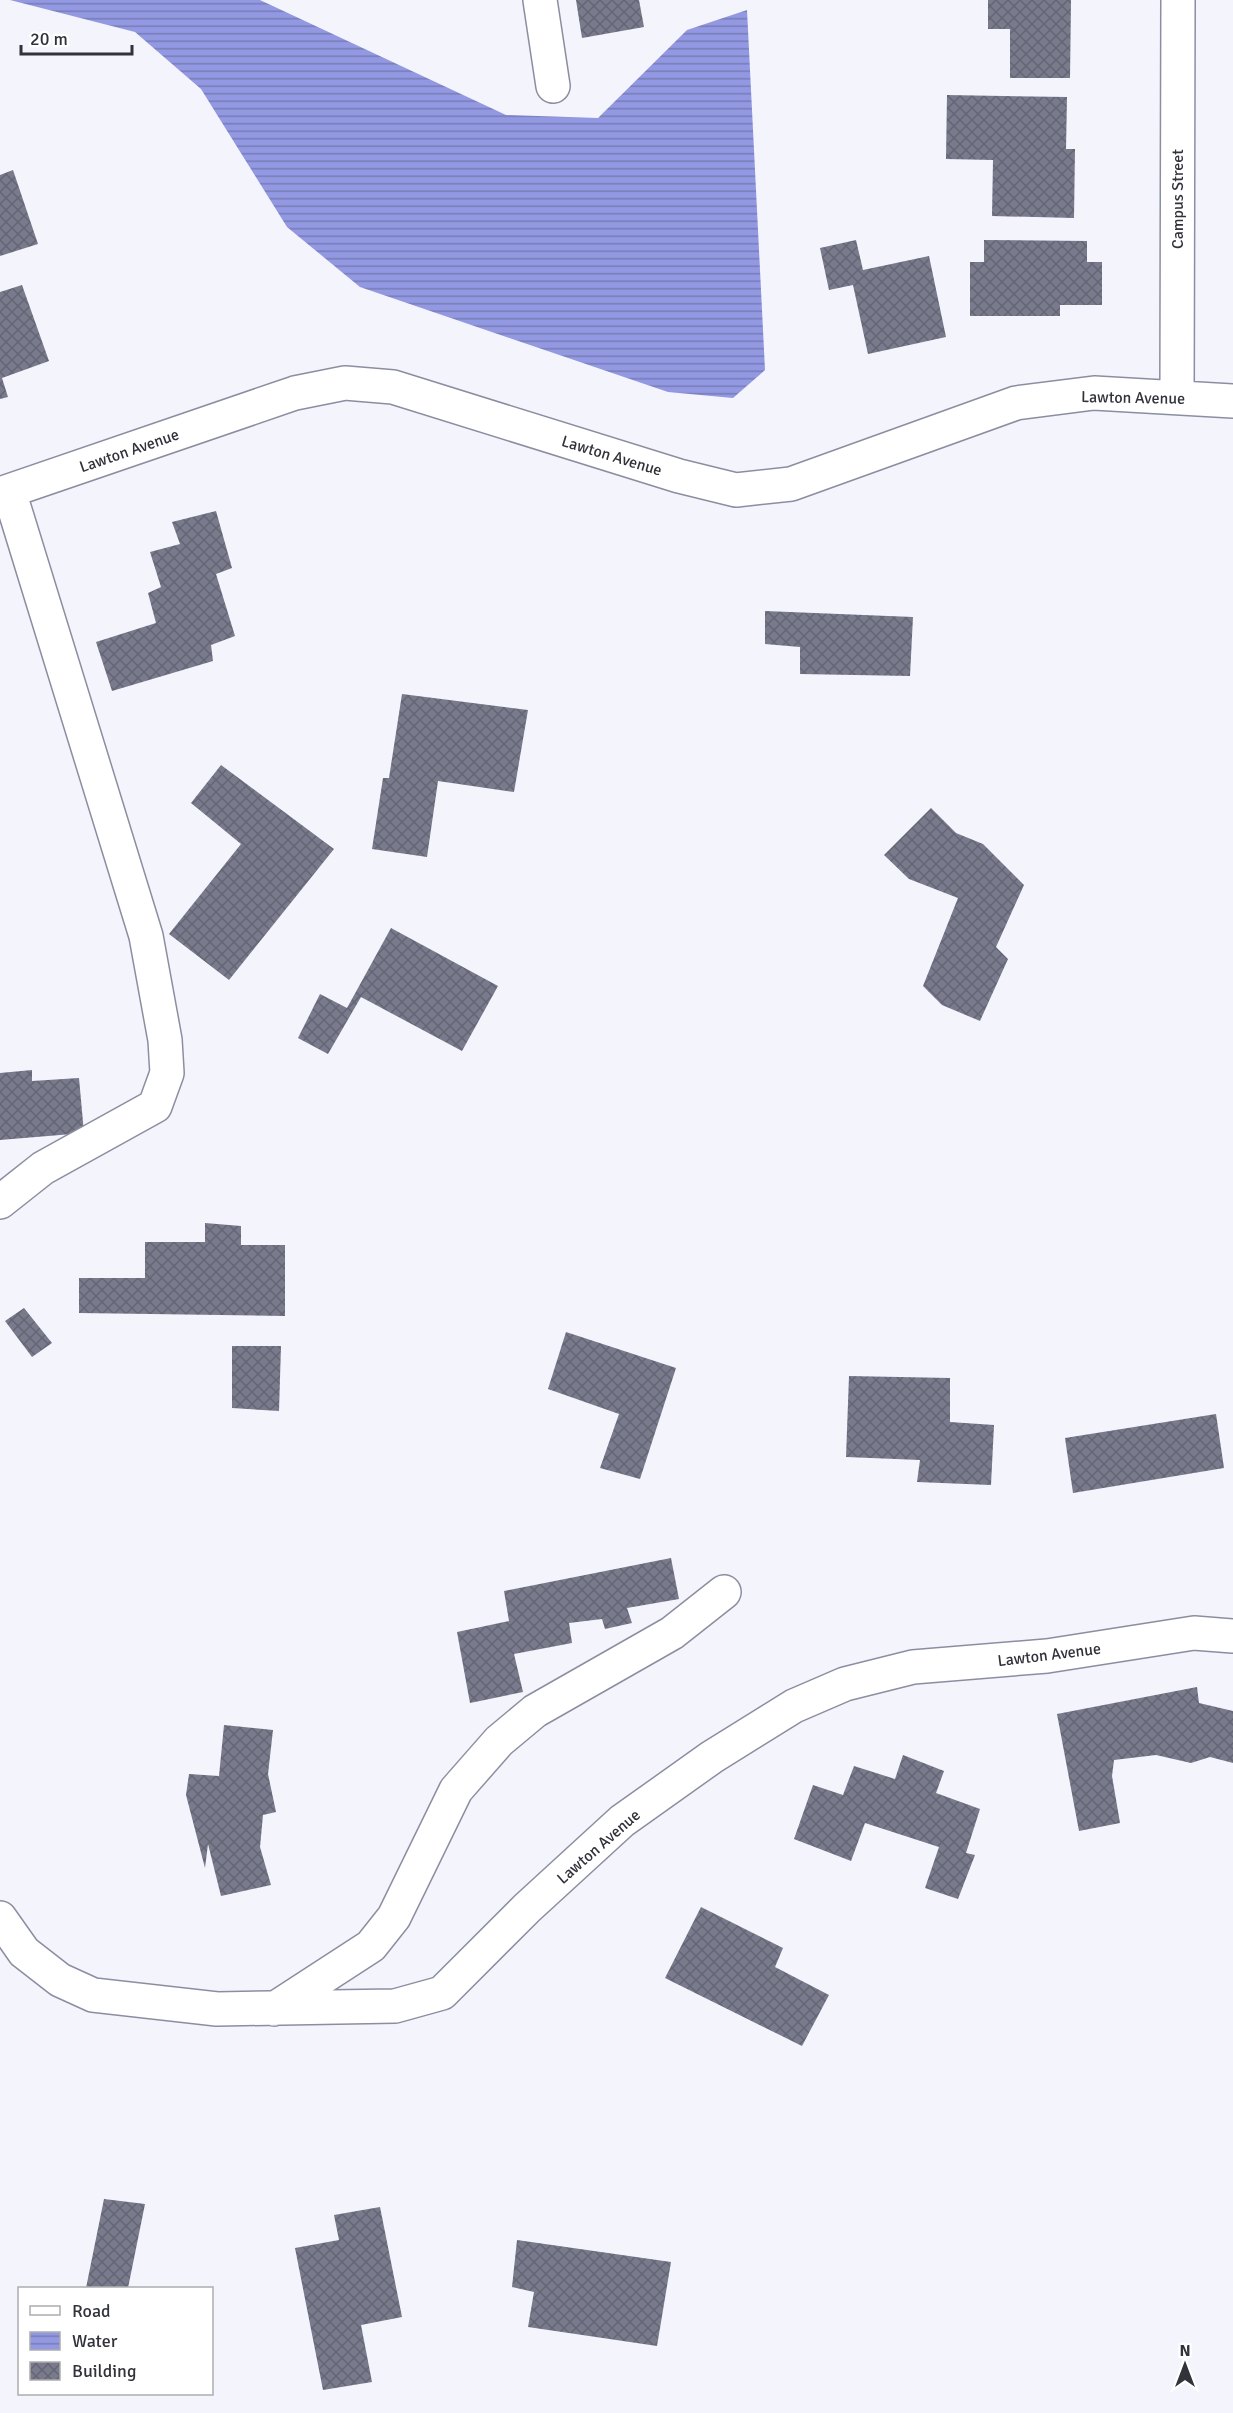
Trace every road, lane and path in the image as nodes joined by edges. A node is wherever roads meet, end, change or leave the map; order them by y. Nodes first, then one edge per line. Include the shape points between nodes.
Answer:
1 (540, 0) edge
2 (1178, 0) edge
3 (553, 86) dead end
4 (1177, 397) junction
5 (1233, 401) edge
6 (5, 493) edge
7 (0, 1202) edge
8 (724, 1592) dead end
9 (1233, 1636) edge
10 (0, 1918) edge
11 (274, 2009) junction

1 - 3 street
2 - 4 street, Campus Street
4 - 5 street, Lawton Avenue
4 - 6 street, Lawton Avenue via 1094,393 1016,403 791,484 736,490 393,387 345,383 295,393
6 - 7 street via 146,936 165,1040 167,1073 155,1106 42,1168
8 - 11 street via 672,1633 535,1711 498,1741 456,1790 394,1917 371,1946
9 - 11 street, Lawton Avenue via 1194,1633 1047,1656 913,1667 845,1684 794,1706 712,1757 622,1821 442,1993 395,2006
10 - 11 street, Lawton Avenue via 24,1952 60,1980 93,1995 217,2009

